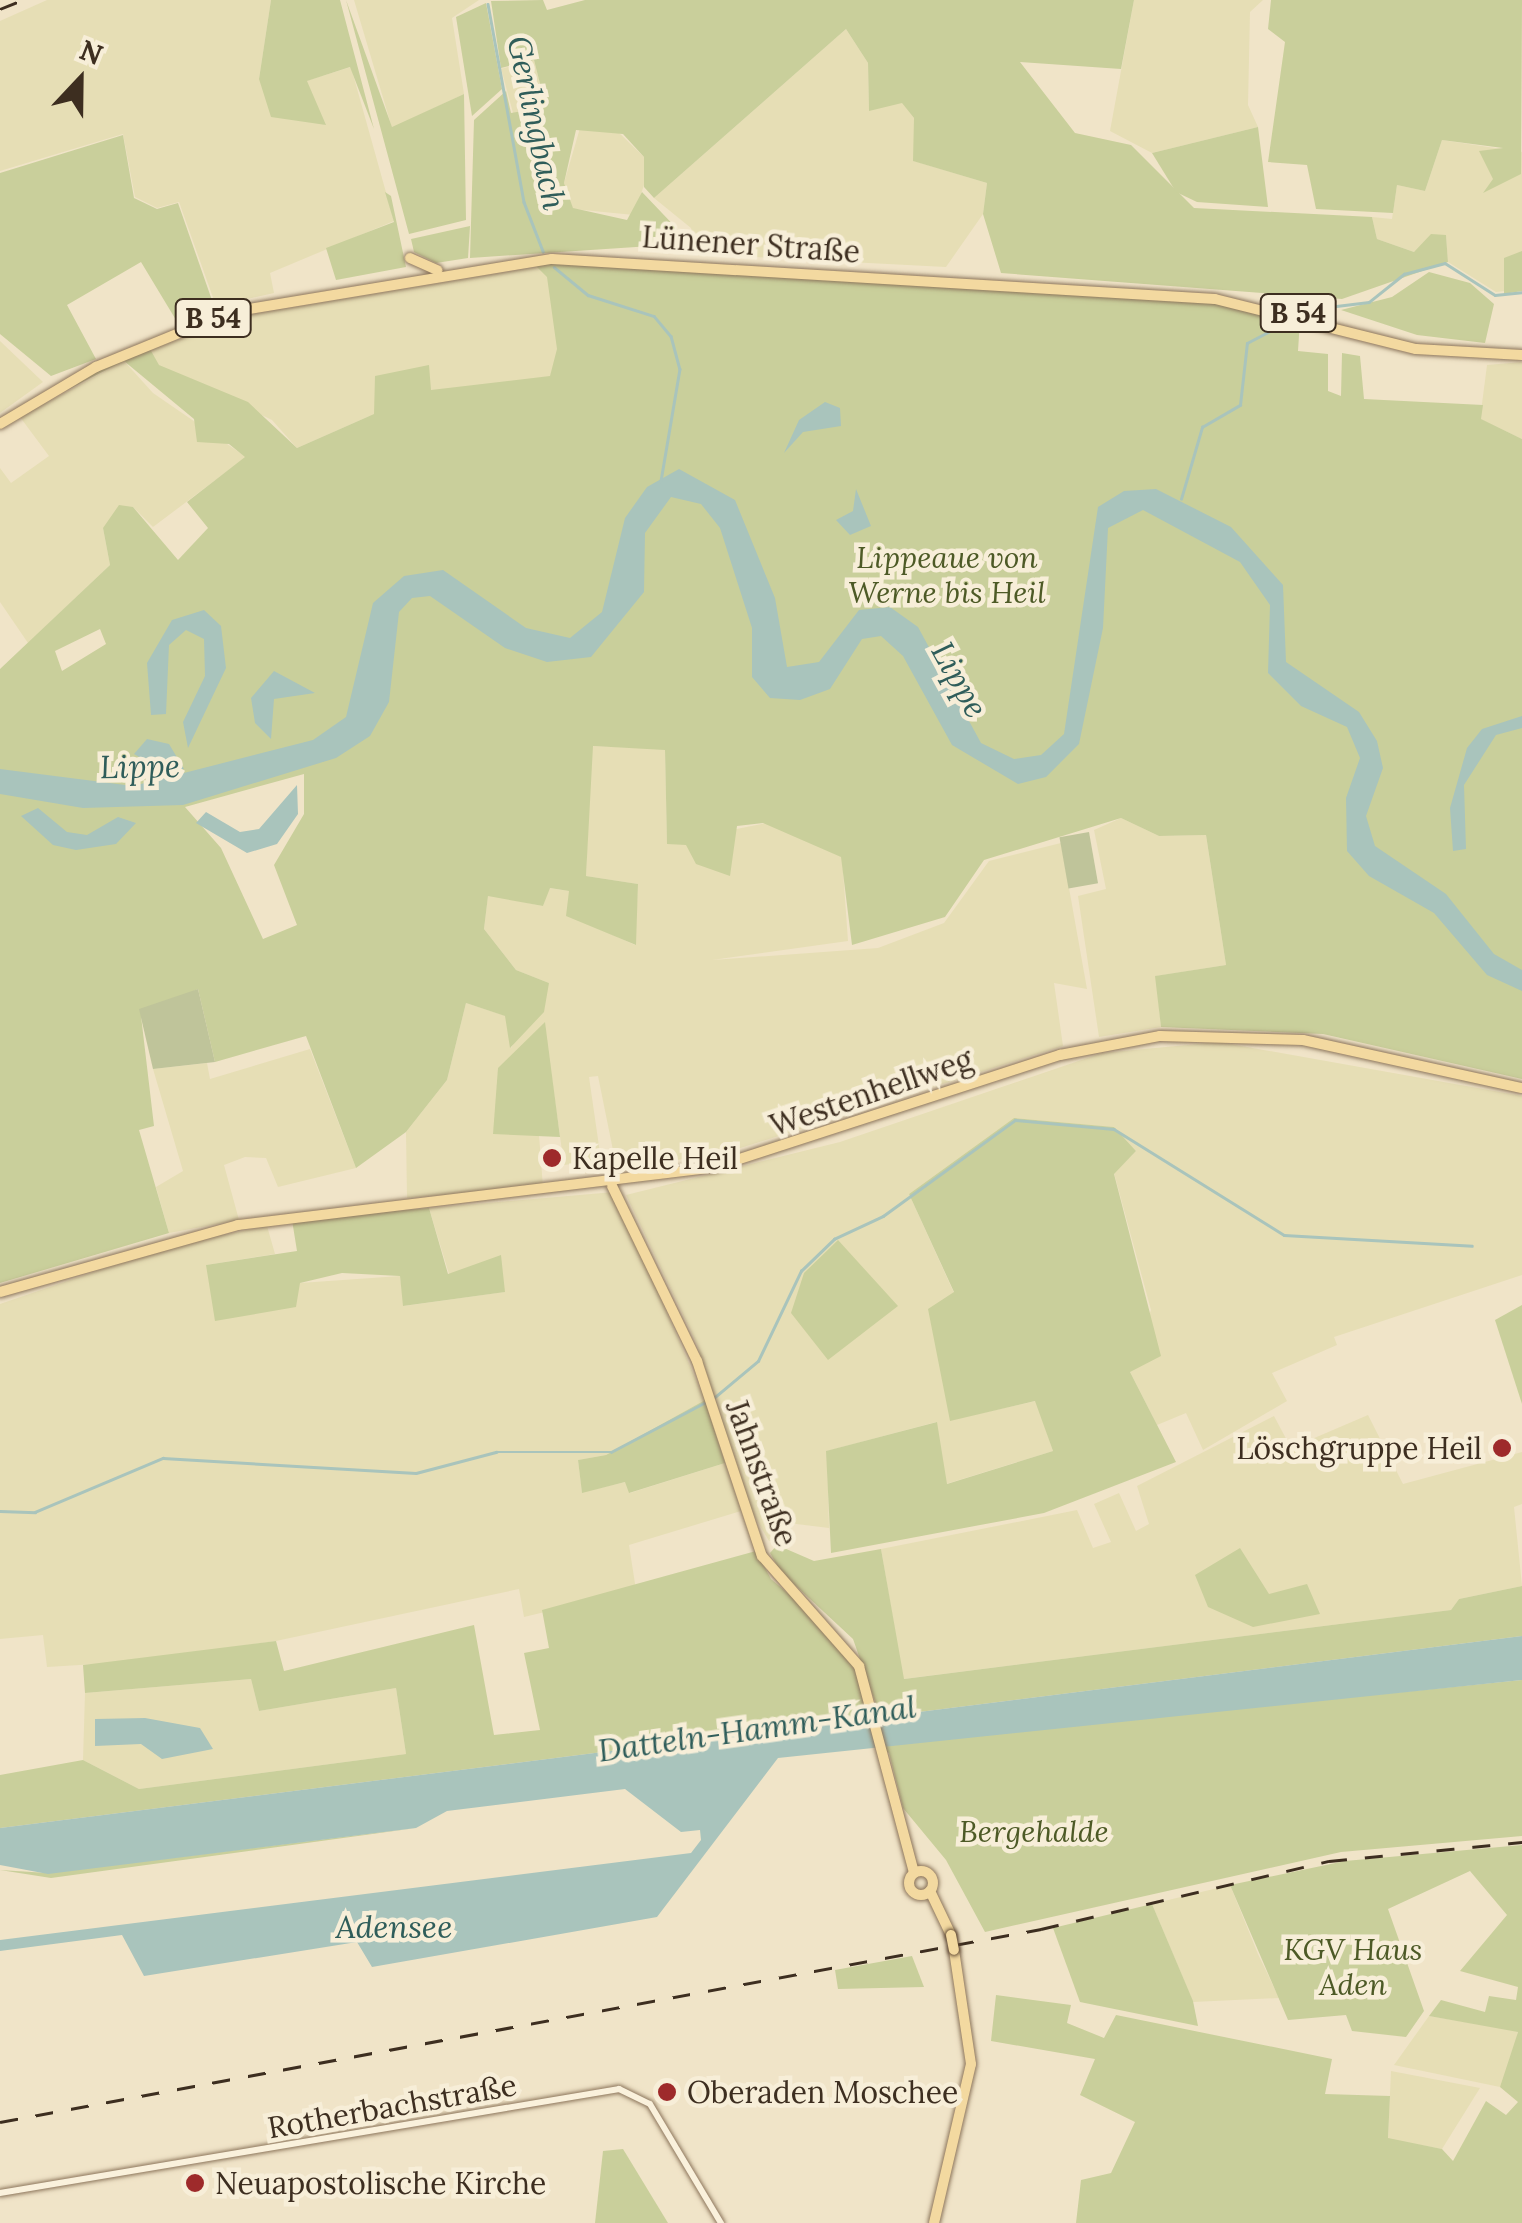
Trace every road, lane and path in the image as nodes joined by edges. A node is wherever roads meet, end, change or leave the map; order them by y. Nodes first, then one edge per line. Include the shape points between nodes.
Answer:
1 (410, 258) dead end
2 (443, 272) junction
3 (1522, 356) edge
4 (0, 424) edge
5 (1522, 1088) edge
6 (612, 1186) junction
7 (0, 1292) edge
8 (0, 2193) edge
9 (721, 2223) edge
10 (934, 2223) edge

1 - 2 main road
2 - 3 main road, Lünener Straße / B 54 via 576,258 1169,295 1280,308 1428,351
2 - 4 main road, Lünener Straße / B 54 via 218,316 96,367
5 - 6 main road, Westenhellweg via 1303,1040 1160,1036 1036,1062 751,1159
6 - 7 main road, Westenhellweg via 238,1225 117,1252
6 - 10 main road, Jahnstraße, bridge via 697,1361 758,1548 846,1643 872,1713 914,1873 912,1889 930,1891 951,1935 971,2064
8 - 9 street, Rotherbachstraße via 619,2090 650,2104

